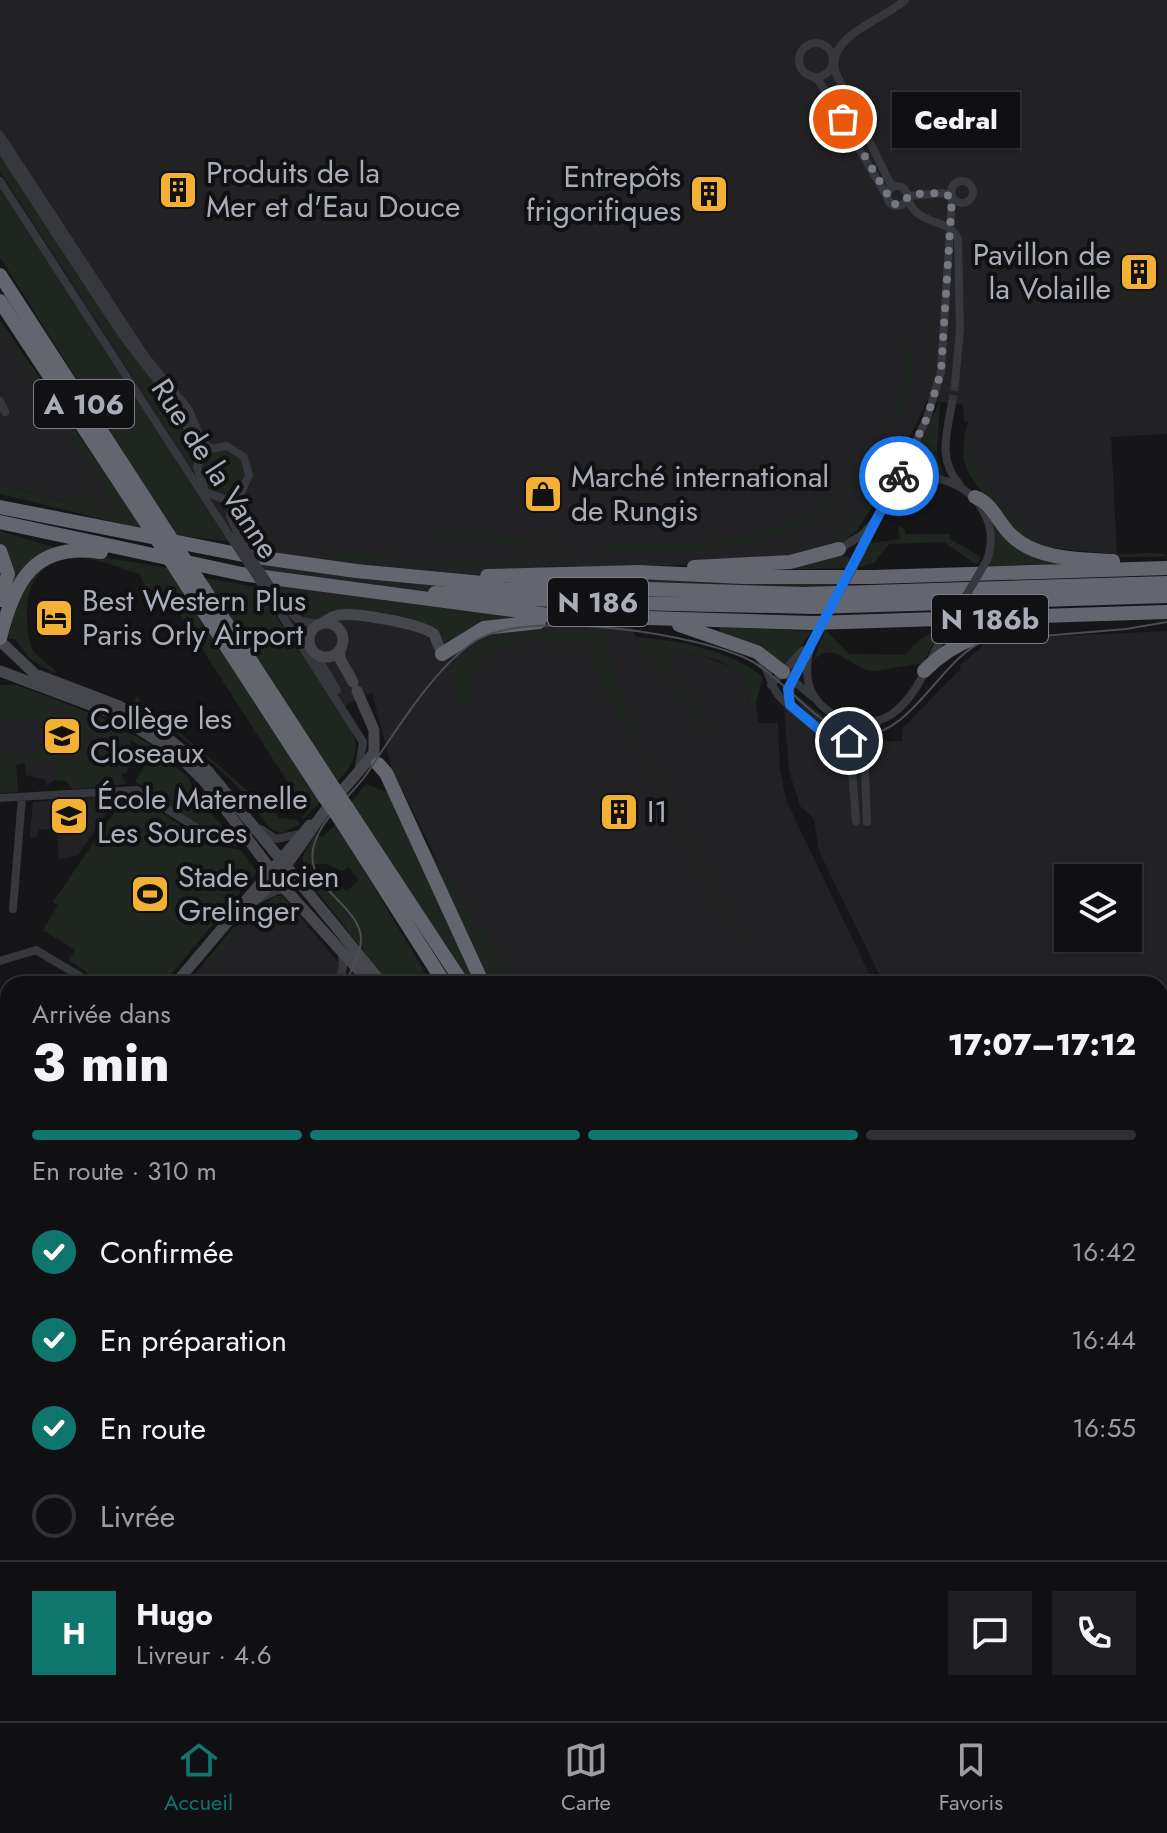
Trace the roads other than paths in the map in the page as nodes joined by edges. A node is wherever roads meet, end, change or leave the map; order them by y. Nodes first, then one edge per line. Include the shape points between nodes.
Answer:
1 (904, 1) edge
2 (821, 43) junction
3 (841, 43) junction
4 (833, 61) junction
5 (812, 76) junction
6 (0, 135) edge
7 (0, 148) edge
8 (0, 181) edge
9 (896, 186) junction
10 (907, 197) junction
11 (889, 200) junction
12 (945, 227) junction
13 (0, 275) edge
14 (0, 301) edge
15 (0, 318) edge
16 (44, 366) junction
17 (955, 384) tunnel mouth
18 (0, 401) edge
19 (952, 403) tunnel mouth
20 (5, 412) dead end
21 (209, 447) junction
22 (198, 463) junction
23 (961, 487) junction
24 (208, 493) junction
25 (236, 496) junction
26 (975, 497) junction
27 (0, 498) edge
28 (890, 498) junction
29 (0, 507) edge
30 (883, 513) junction
31 (30, 514) junction
32 (0, 522) edge
33 (241, 541) junction
34 (112, 548) junction
35 (839, 549) joint
36 (0, 551) edge
37 (0, 561) edge
38 (1167, 568) edge
39 (639, 572) junction
40 (467, 579) junction
41 (1167, 583) edge
42 (0, 586) edge
43 (382, 593) junction
44 (1167, 596) edge
45 (0, 600) edge
46 (278, 604) junction
47 (1167, 612) edge
48 (1133, 613) junction
49 (549, 615) junction
50 (673, 619) junction
51 (376, 620) junction
52 (320, 624) junction
53 (814, 639) junction
54 (0, 640) edge
55 (734, 643) junction
56 (342, 644) junction
57 (313, 651) junction
58 (442, 654) joint
59 (0, 671) edge
60 (924, 671) junction
61 (787, 676) junction
62 (771, 685) junction
63 (820, 702) junction
64 (790, 705) junction
65 (881, 720) junction
66 (822, 732) junction
67 (867, 735) junction
68 (363, 742) junction
69 (372, 764) junction
70 (225, 789) junction
71 (328, 791) junction
72 (22, 797) junction
73 (0, 798) edge
74 (323, 814) junction
75 (344, 814) junction
76 (856, 821) dead end
77 (867, 822) dead end
78 (250, 831) junction
79 (300, 834) junction
80 (279, 876) junction
81 (13, 909) dead end
82 (237, 913) junction
83 (410, 931) junction
84 (338, 947) junction
85 (0, 961) edge
86 (81, 976) edge
87 (182, 976) edge
88 (340, 976) edge
89 (364, 976) edge
90 (375, 976) edge
91 (431, 976) edge
92 (440, 976) edge
93 (457, 976) edge
94 (479, 976) edge

1 - 3 street
2 - 3 street
2 - 4 street
2 - 5 street via 800,54 803,70
3 - 4 street
4 - 5 street via 826,74
4 - 9 street via 890,183
5 - 11 street
6 - 21 street
7 - 22 street via 183,416
8 - 46 street, Rue de la Vanne, bridge
9 - 10 street
9 - 11 street via 889,191
10 - 11 street via 898,205
10 - 12 street via 915,213
10 - 12 street via 952,197
12 - 17 street via 958,239
12 - 28 street via 941,372 927,418
13 - 71 highway, A 106, bridge
14 - 16 highway, A 106
15 - 16 highway
16 - 71 highway, A 106, bridge
18 - 20 street
19 - 23 street via 944,454
21 - 22 street
21 - 25 street via 229,447 245,460 248,479
22 - 24 street
23 - 26 street
23 - 28 street via 924,481
24 - 25 street via 222,500
24 - 33 street
25 - 33 street via 230,516
26 - 38 highway via 1032,550 1104,561 1159,562
26 - 60 street, bridge via 991,531 987,560
27 - 31 highway via 24,504
28 - 30 street
29 - 31 highway, N 186
30 - 35 street
30 - 53 street, bridge
31 - 40 highway, N 186 via 326,567
32 - 34 highway, N 186
33 - 46 street, bridge
34 - 43 highway, N 186 via 242,574
34 - 54 highway via 107,553 68,550 35,564 20,584
35 - 39 highway via 790,562
36 - 45 highway via 8,574
37 - 42 highway
38 - 39 highway, N 186b via 873,577
39 - 40 highway, N 186b
40 - 41 highway, N 186 via 804,594
43 - 44 highway, N 186 via 814,607
43 - 49 highway, N 186b
46 - 52 street via 300,621
46 - 57 street
46 - 68 street, Rue de la Vanne
47 - 48 highway, N 186b
48 - 50 highway, N 186b via 812,623
48 - 60 highway via 1124,619 982,633 940,655
49 - 50 highway, N 186b
49 - 58 highway via 542,622 484,628
50 - 55 highway
51 - 52 main road via 341,614
51 - 56 main road via 349,623
51 - 58 main road via 426,628
52 - 56 main road via 336,626
52 - 57 main road via 310,636
53 - 61 street
53 - 63 street via 807,672 810,689
54 - 70 main road via 35,674 149,723
55 - 61 highway via 757,652
55 - 62 street via 761,660
56 - 57 main road via 328,657
56 - 69 main road via 341,662 374,730
57 - 68 street
59 - 78 main road via 108,711 148,732 193,769
60 - 65 street via 901,707
61 - 62 street
61 - 63 street
61 - 64 street
62 - 64 street
63 - 65 street via 847,721
64 - 66 street
65 - 67 street
66 - 67 street via 840,740
66 - 76 street via 851,759
67 - 77 street
68 - 69 street
69 - 74 main road via 357,773
69 - 94 highway
70 - 78 main road
70 - 79 street via 271,837
71 - 75 highway, A 106, bridge
72 - 73 street
72 - 78 street via 133,789 211,837 230,843
72 - 81 street
74 - 79 main road
74 - 80 main road
75 - 83 highway, A 106
75 - 93 highway, A 106
78 - 80 main road
79 - 80 main road
80 - 82 main road
80 - 82 main road
80 - 84 main road
80 - 90 main road
82 - 87 main road
83 - 91 highway
83 - 92 highway, A 106
84 - 88 street via 344,962
84 - 89 main road
85 - 86 street via 27,951 49,955

